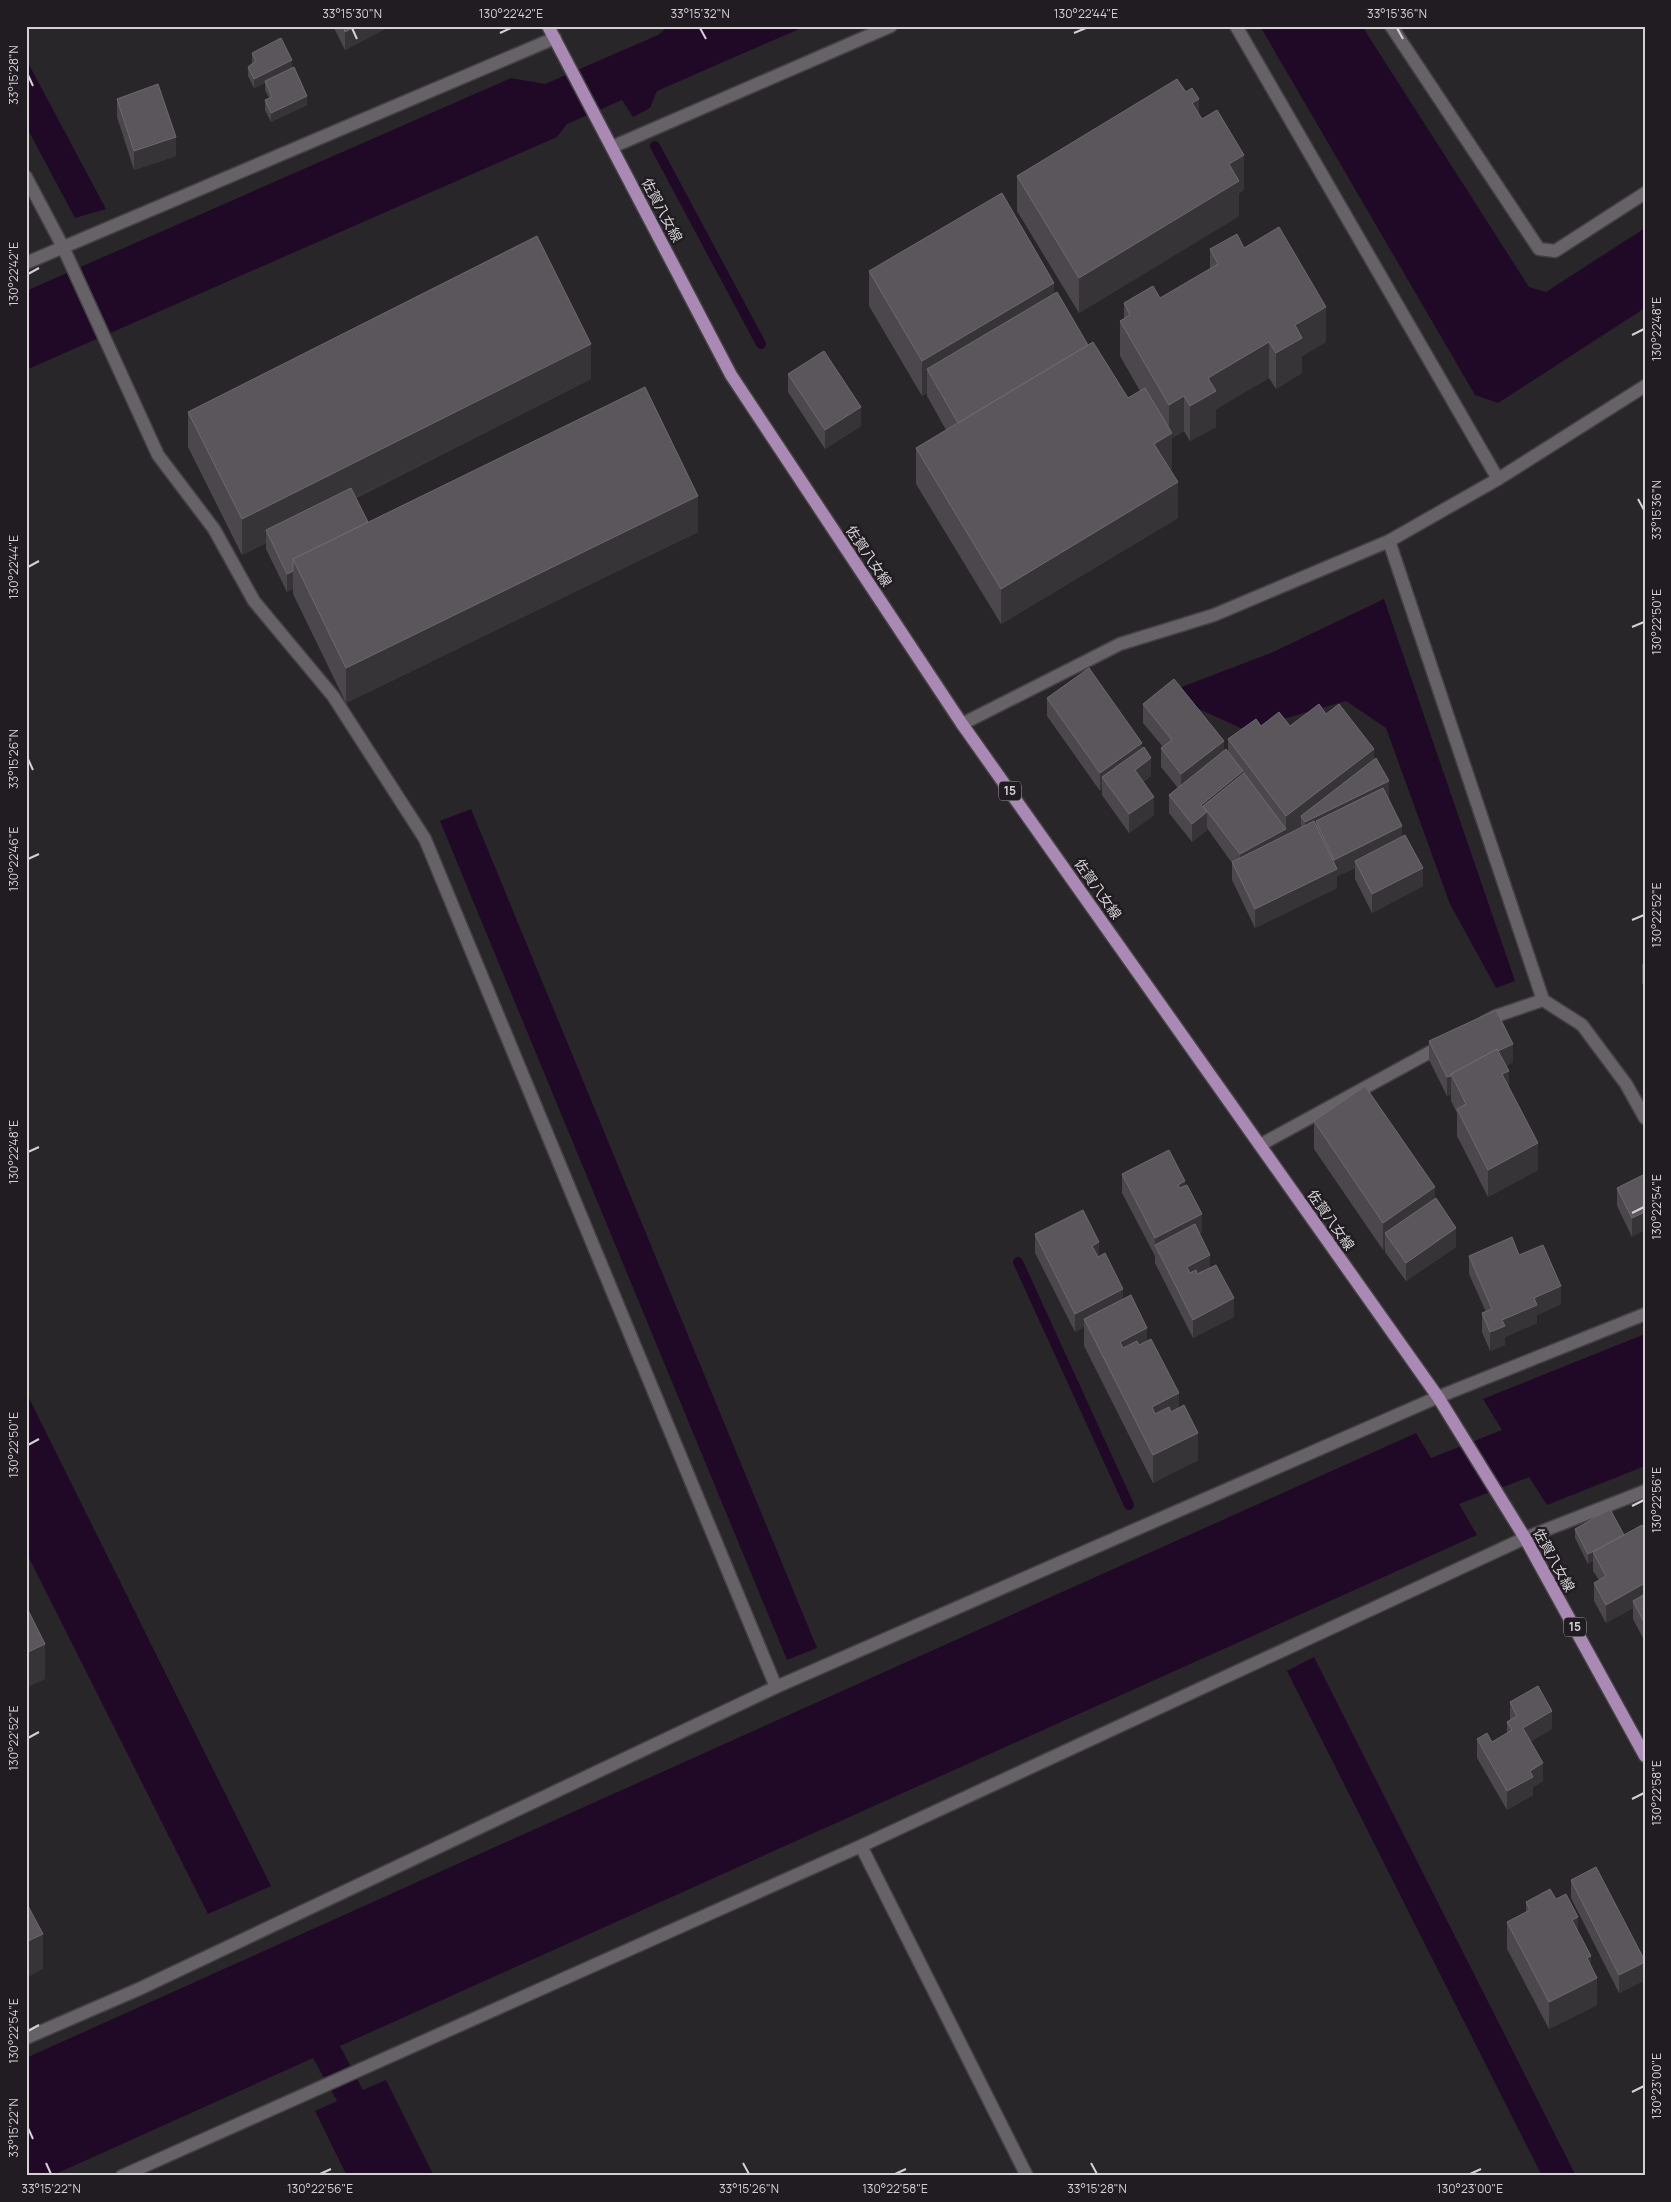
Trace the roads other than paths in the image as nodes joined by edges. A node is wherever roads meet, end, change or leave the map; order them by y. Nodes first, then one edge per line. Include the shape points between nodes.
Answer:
1 (548, 26) edge
2 (891, 26) edge
3 (1236, 26) edge
4 (1391, 26) edge
5 (555, 38) junction
6 (612, 147) junction
7 (26, 178) edge
8 (1645, 193) edge
9 (63, 247) junction
10 (26, 263) edge
11 (1645, 386) edge
12 (1498, 479) junction
13 (1389, 541) junction
14 (962, 724) junction
15 (1543, 1000) junction
16 (1470, 1030) edge
17 (1452, 1040) edge
18 (1645, 1118) edge
19 (1260, 1145) junction
20 (1645, 1314) edge
21 (1438, 1397) junction
22 (1645, 1491) edge
23 (1525, 1538) junction
24 (776, 1687) junction
25 (1645, 1756) edge
26 (861, 1846) junction
27 (26, 2038) edge
28 (122, 2176) edge
29 (1027, 2176) edge

1 - 5 main road, 佐賀八女線 / 15
2 - 6 street
3 - 12 street
4 - 8 street via 1538,249 1554,251
5 - 6 main road, 佐賀八女線 / 15
5 - 9 street
6 - 14 main road, 佐賀八女線 / 15 via 731,375
7 - 9 street
9 - 10 street
9 - 24 street via 158,455 214,529 254,601 334,696 426,839
11 - 12 street
12 - 13 street
13 - 14 street via 1214,615 1120,644
13 - 15 street
14 - 19 main road, 佐賀八女線 / 15
15 - 16 street via 1496,1016
15 - 18 street via 1582,1024 1626,1084
17 - 19 street
19 - 21 main road, 佐賀八女線 / 15
20 - 21 street
21 - 23 main road, 佐賀八女線 / 15
21 - 24 street
22 - 23 street
23 - 25 main road, 佐賀八女線 / 15
23 - 26 street
24 - 27 street via 139,1990
26 - 28 street
26 - 29 street

